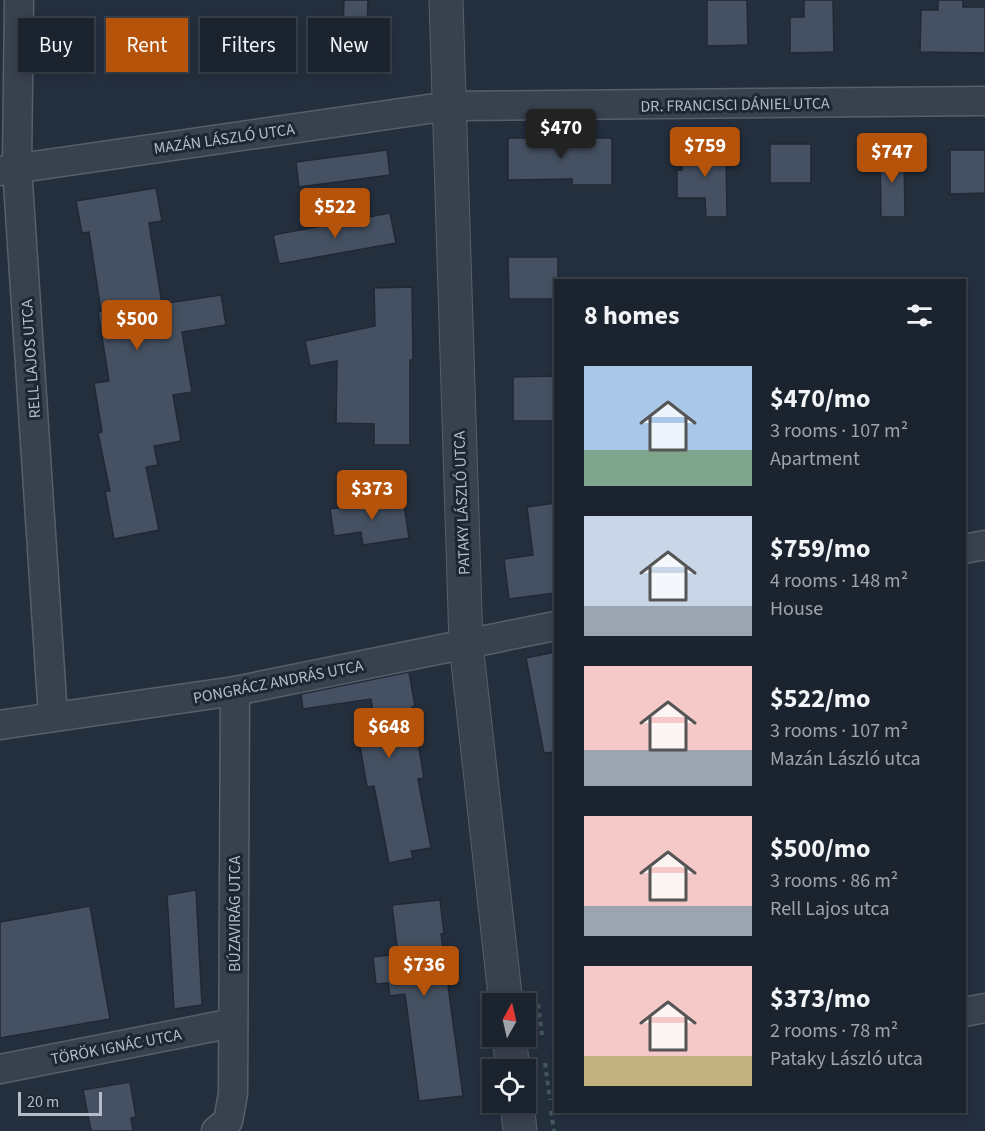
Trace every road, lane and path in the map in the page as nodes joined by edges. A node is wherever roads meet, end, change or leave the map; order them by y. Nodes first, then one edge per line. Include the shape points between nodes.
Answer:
1 (19, 0) edge
2 (446, 0) edge
3 (985, 101) edge
4 (449, 106) junction
5 (8, 169) edge
6 (985, 545) edge
7 (966, 549) edge
8 (554, 626) edge
9 (466, 644) junction
10 (235, 691) junction
11 (53, 717) junction
12 (0, 725) edge
13 (505, 993) edge
14 (538, 1002) dead end
15 (985, 1008) edge
16 (966, 1012) edge
17 (233, 1023) junction
18 (542, 1037) dead end
19 (545, 1060) dead end
20 (0, 1069) edge
21 (518, 1113) edge
22 (216, 1131) edge
23 (520, 1131) edge
24 (554, 1131) edge

1 - 5 street, RELL LAJOS UTCA
2 - 4 street, PATAKY LÁSZLÓ UTCA
3 - 4 street, DR. FRANCISCI DÁNIEL UTCA
4 - 5 street, MAZÁN LÁSZLÓ UTCA
4 - 9 street, PATAKY LÁSZLÓ UTCA
5 - 11 street, RELL LAJOS UTCA
6 - 7 street
8 - 9 street, PONGRÁCZ ANDRÁS UTCA
9 - 10 street, PONGRÁCZ ANDRÁS UTCA
9 - 13 street, PATAKY LÁSZLÓ UTCA
10 - 11 street, PONGRÁCZ ANDRÁS UTCA
10 - 17 street, BÚZAVIRÁG UTCA
11 - 12 street, PONGRÁCZ ANDRÁS UTCA
14 - 18 path
15 - 16 street
17 - 20 street, TÖRÖK IGNÁC UTCA
17 - 22 street, BÚZAVIRÁG UTCA via 233,1094 228,1121
19 - 24 path
21 - 23 street

